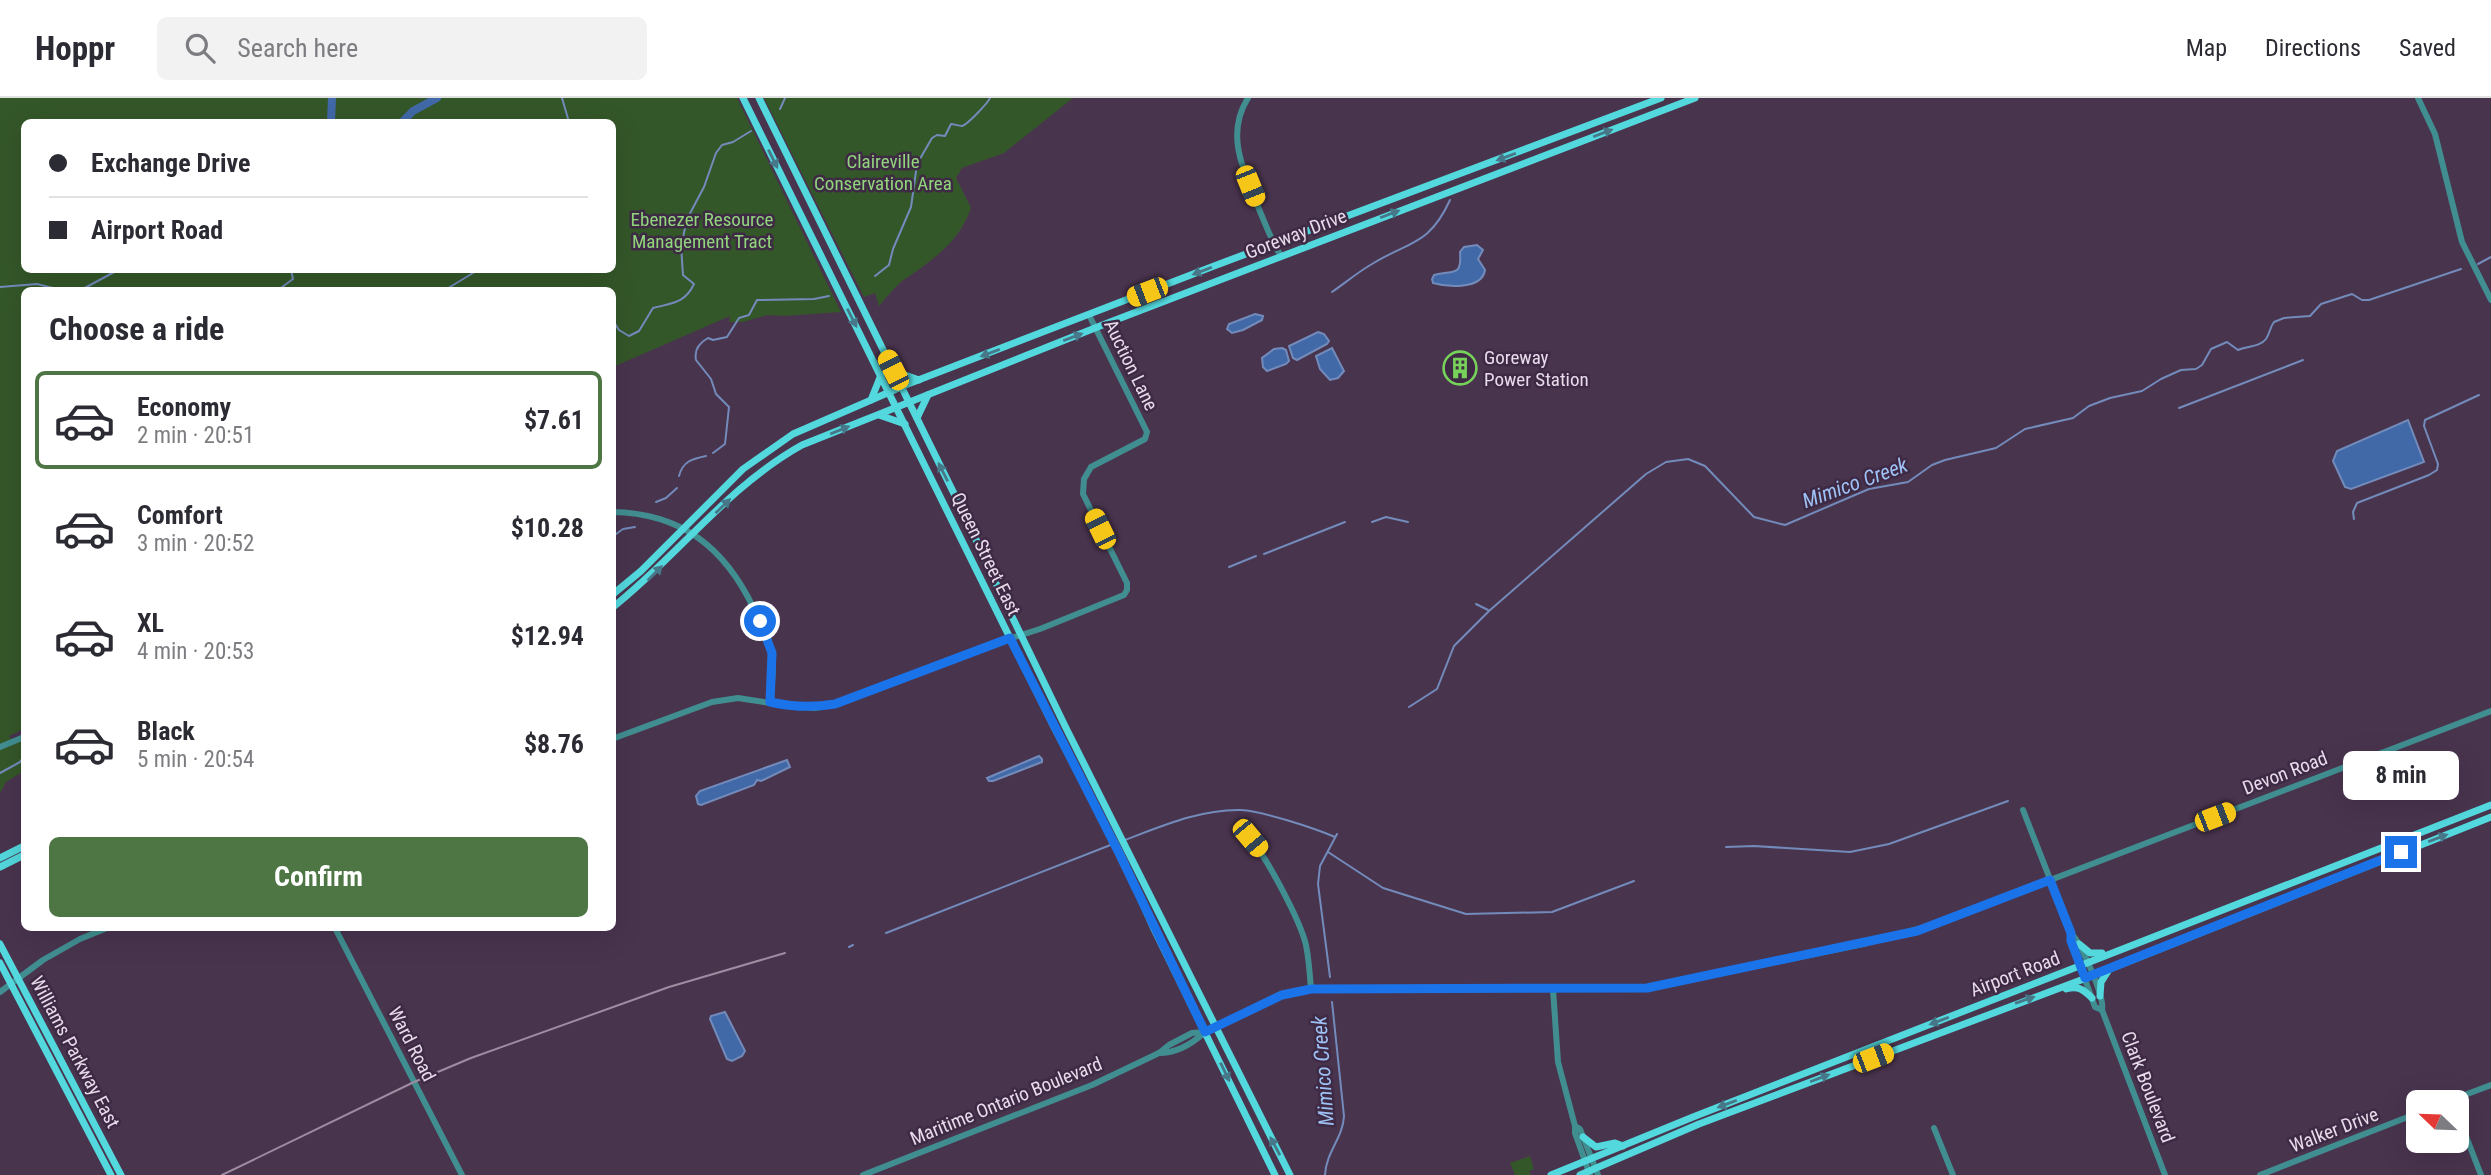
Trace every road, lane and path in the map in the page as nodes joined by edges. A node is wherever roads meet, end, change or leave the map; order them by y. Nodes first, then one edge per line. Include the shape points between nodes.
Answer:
1 (743, 98) edge
2 (759, 98) edge
3 (1248, 98) edge
4 (1661, 98) edge
5 (1695, 98) edge
6 (2418, 98) edge
7 (1274, 245) junction
8 (1281, 256) junction
9 (2491, 300) edge
10 (1089, 315) junction
11 (1095, 328) junction
12 (893, 370) junction
13 (881, 375) junction
14 (920, 380) junction
15 (901, 387) junction
16 (890, 392) junction
17 (928, 395) junction
18 (871, 400) junction
19 (909, 402) junction
20 (897, 407) junction
21 (878, 414) junction
22 (917, 418) junction
23 (905, 424) junction
24 (616, 512) edge
25 (683, 528) junction
26 (694, 534) junction
27 (616, 592) edge
28 (616, 605) edge
29 (1021, 635) junction
30 (1010, 638) junction
31 (770, 702) junction
32 (2491, 711) edge
33 (21, 738) edge
34 (616, 738) edge
35 (0, 747) edge
36 (2491, 805) edge
37 (2023, 810) dead end
38 (1105, 814) junction
39 (2491, 817) edge
40 (1250, 838) dead end
41 (21, 848) edge
42 (21, 856) edge
43 (0, 858) edge
44 (0, 867) edge
45 (2050, 880) junction
46 (100, 931) edge
47 (337, 931) edge
48 (2071, 933) junction
49 (0, 944) edge
50 (2079, 944) junction
51 (2122, 949) junction
52 (0, 963) edge
53 (2084, 964) junction
54 (2122, 964) junction
55 (2088, 977) junction
56 (18, 978) junction
57 (11, 984) junction
58 (1311, 989) junction
59 (1553, 989) junction
60 (2053, 990) junction
61 (0, 992) edge
62 (2096, 997) junction
63 (1216, 1027) junction
64 (1205, 1032) junction
65 (2491, 1085) edge
66 (2469, 1094) edge
67 (1239, 1101) junction
68 (1260, 1117) junction
69 (2406, 1118) edge
70 (1576, 1126) junction
71 (1934, 1128) dead end
72 (1583, 1137) junction
73 (2469, 1144) edge
74 (1623, 1146) junction
75 (1621, 1158) junction
76 (1589, 1160) junction
77 (1593, 1173) edge
78 (111, 1175) edge
79 (121, 1175) edge
80 (462, 1175) edge
81 (863, 1175) edge
82 (1275, 1175) edge
83 (1290, 1175) edge
84 (1551, 1175) edge
85 (1580, 1175) edge
86 (1604, 1175) edge
87 (1953, 1175) edge
88 (2165, 1175) edge
89 (2260, 1175) edge
90 (2481, 1175) edge

1 -> 13 main road, Queen Street East
2 - 12 main road, Queen Street East
3 - 7 street via 1236,129 1238,155
4 -> 7 main road, Goreway Drive
8 -> 5 main road, Goreway Drive
6 - 9 street via 2435,134 2462,242
7 - 8 street
7 -> 10 main road, Goreway Drive
8 - 11 main road, Goreway Drive
10 - 11 street, Auction Lane
10 -> 14 main road, Goreway Drive
17 -> 11 main road, Goreway Drive
11 - 29 street, Auction Lane via 1147,432 1145,439 1091,467 1084,479 1083,494 1128,588 1122,596
12 - 14 main road
12 - 15 main road, Queen Street East
13 - 16 main road, Queen Street East
13 - 18 main road
14 - 15 main road, Goreway Drive
15 - 16 main road, Goreway Drive
15 - 19 main road, Queen Street East
16 - 18 main road, Goreway Drive
16 - 20 main road, Queen Street East
17 - 19 main road, Goreway Drive
17 - 22 main road
18 - 25 main road, Goreway Drive via 777,444 743,469
19 - 20 main road, Goreway Drive
19 - 22 main road, Queen Street East
20 - 21 main road, Goreway Drive
20 - 23 main road, Queen Street East
21 - 23 main road
26 -> 21 main road, Goreway Drive via 778,458
29 -> 22 main road, Queen Street East
23 - 30 main road, Queen Street East
24 - 25 street via 655,516
25 - 26 street
25 - 27 main road, Goreway Drive
28 -> 26 main road, Goreway Drive
26 - 31 street via 738,578 764,629 772,653
29 - 30 street, Auction Lane
29 - 38 main road, Queen Street East
30 - 31 street, Auction Lane via 835,704 815,708
30 - 38 main road, Queen Street East
31 - 34 street, Auction Lane via 738,698 712,702
32 - 45 street, Devon Road
33 - 35 street
36 - 51 main road, Airport Road
37 - 45 street, Clark Boulevard
38 - 63 main road, Queen Street East via 1128,850
38 - 64 main road, Queen Street East via 1119,853
54 -> 39 main road, Airport Road
40 - 58 street via 1297,921 1306,944
41 - 43 main road
42 - 44 main road
45 - 48 street, Clark Boulevard
45 - 59 street, Devon Road via 1933,926 1863,944 1647,988
46 - 56 street via 60,949
47 - 80 street, Ward Road
48 - 50 street, Clark Boulevard
48 - 53 street, Clark Boulevard
49 - 56 main road, Williams Parkway East
50 - 51 main road via 2094,954
50 - 53 street, Clark Boulevard
51 - 53 main road, Airport Road
52 - 57 main road, Williams Parkway East
53 - 55 street, Clark Boulevard
53 -> 74 main road, Airport Road
54 - 55 main road, Airport Road
54 - 62 main road via 2104,975
55 - 60 main road, Airport Road
55 - 62 street, Clark Boulevard
56 - 57 street
56 - 79 main road, Williams Parkway East
57 - 61 street
57 - 78 main road, Williams Parkway East
58 - 59 street, Maritime Ontario Boulevard
58 - 63 street, Maritime Ontario Boulevard via 1282,995
59 - 70 street via 1558,1062
60 - 62 main road via 2076,988
75 -> 60 main road, Airport Road
62 - 88 street, Clark Boulevard via 2103,1004
63 - 64 street, Maritime Ontario Boulevard
63 - 68 main road, Queen Street East
64 -> 67 main road, Queen Street East
64 - 81 street, Maritime Ontario Boulevard via 1171,1053 1159,1053 1092,1085
65 - 66 street
67 - 68 main road via 1248,1102
67 - 82 main road, Queen Street East
83 -> 68 main road, Queen Street East
69 - 89 street, Walker Drive
70 - 72 street
70 - 76 street
71 - 87 street
72 - 74 main road via 1596,1147
72 - 76 street
73 - 90 street
74 - 76 main road, Airport Road
75 - 77 main road, Airport Road
75 - 86 main road
76 - 77 street
76 - 84 main road, Airport Road
77 - 85 main road, Airport Road

